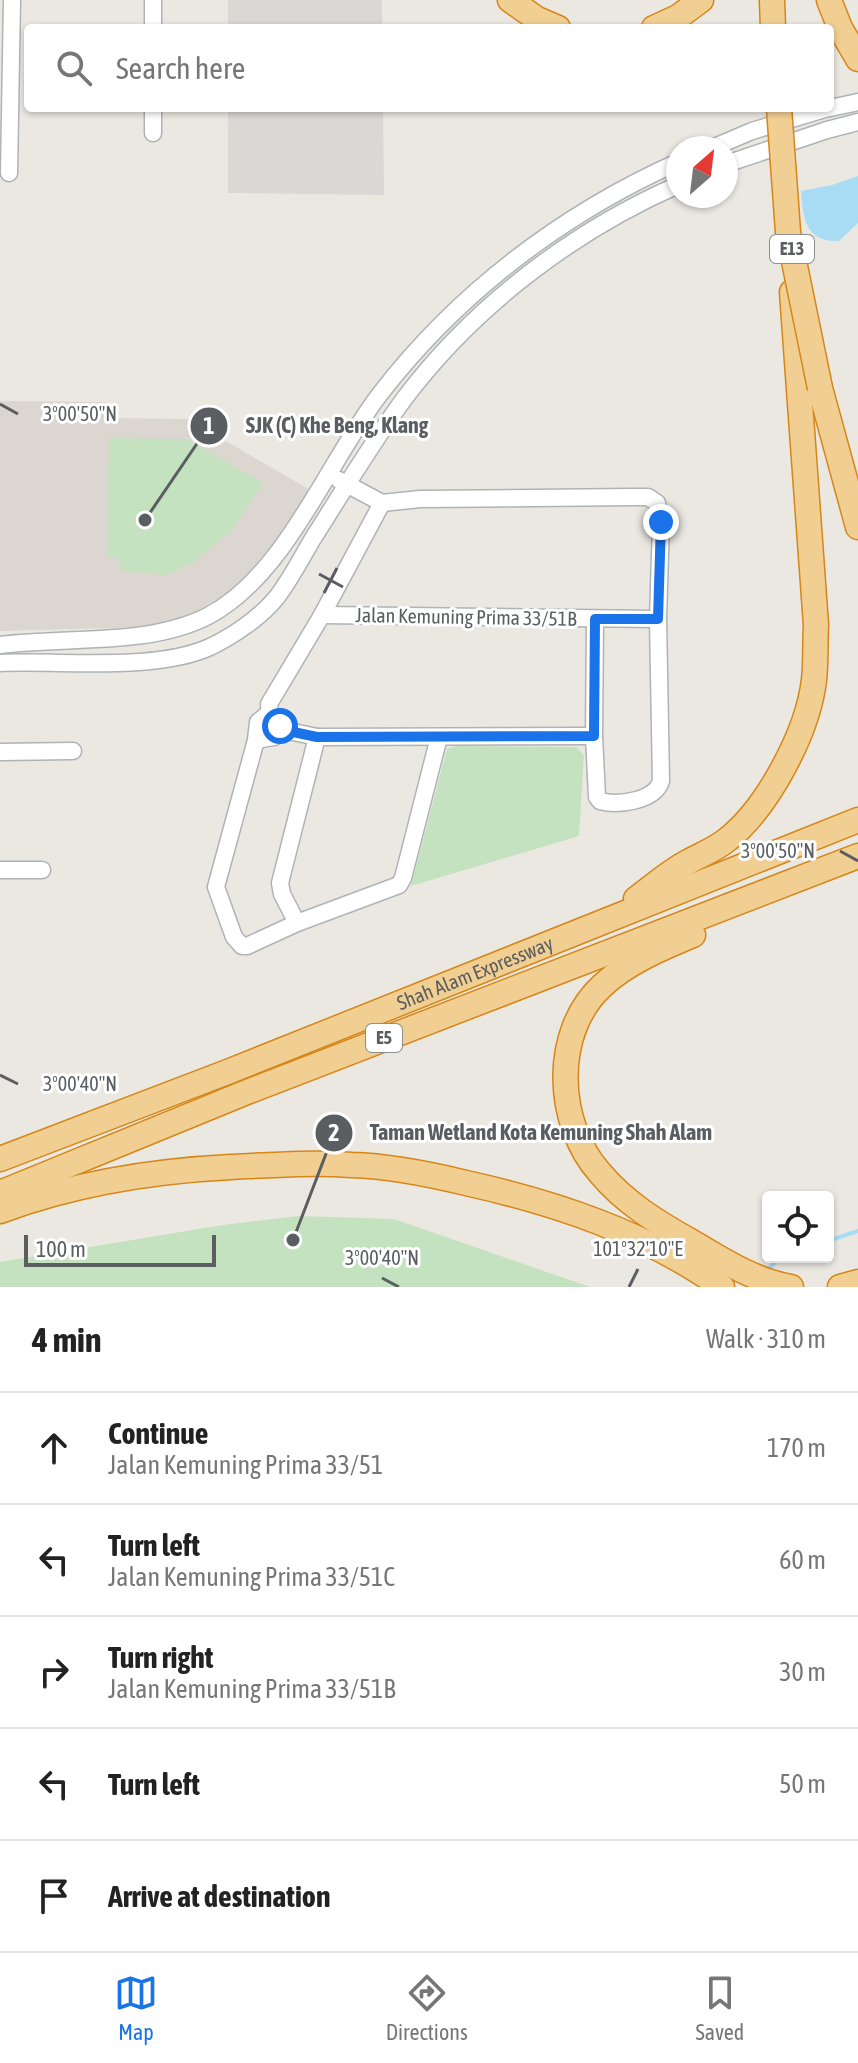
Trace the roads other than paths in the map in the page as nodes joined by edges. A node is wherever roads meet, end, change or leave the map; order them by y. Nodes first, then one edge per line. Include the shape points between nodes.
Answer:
1 (12, 0) edge
2 (153, 0) edge
3 (510, 0) edge
4 (701, 0) edge
5 (772, 0) edge
6 (829, 0) edge
7 (153, 24) edge
8 (549, 24) edge
9 (663, 24) edge
10 (773, 24) edge
11 (840, 28) junction
12 (858, 47) edge
13 (858, 59) edge
14 (858, 102) edge
15 (834, 107) edge
16 (153, 112) edge
17 (779, 112) edge
18 (816, 112) edge
19 (858, 122) edge
20 (153, 133) dead end
21 (738, 137) edge
22 (738, 160) edge
23 (666, 168) edge
24 (9, 173) dead end
25 (666, 190) edge
26 (810, 388) junction
27 (327, 474) junction
28 (348, 484) junction
29 (382, 503) junction
30 (858, 527) edge
31 (322, 615) junction
32 (595, 619) junction
33 (658, 619) junction
34 (3, 644) edge
35 (3, 663) edge
36 (274, 723) junction
37 (594, 736) junction
38 (317, 737) junction
39 (439, 737) junction
40 (73, 751) dead end
41 (0, 752) edge
42 (858, 820) edge
43 (858, 856) edge
44 (0, 870) edge
45 (42, 870) dead end
46 (770, 889) junction
47 (608, 918) junction
48 (297, 923) junction
49 (0, 1159) edge
50 (0, 1193) edge
51 (0, 1211) edge
52 (858, 1282) edge
53 (785, 1286) edge
54 (722, 1287) edge
55 (791, 1287) edge
56 (840, 1287) edge

1 - 24 street
2 - 7 street
3 - 8 highway
4 - 9 highway
5 - 10 highway
6 - 11 highway
11 - 12 highway
11 - 13 highway
14 - 15 street
16 - 20 street
17 - 26 highway, E13, bridge via 788,232
18 - 21 street
19 - 22 street
23 - 27 street via 572,219 478,289 425,339 380,394
25 - 28 street via 569,245 510,289 405,397
26 - 30 highway, E13
26 - 47 highway via 816,625 814,681 802,726 765,795 729,839
27 - 28 street
27 - 34 street via 261,576 236,600 206,617 157,634
28 - 29 street
28 - 35 street via 277,597 209,647 169,659
29 - 31 street
29 - 33 street via 648,497 660,509
31 - 32 street, Jalan Kemuning Prima 33/51B
31 - 36 street via 269,704
32 - 33 street, Jalan Kemuning Prima 33/51B
32 - 37 street
33 - 37 street via 659,787 644,798 600,801
34 - 35 street
36 - 38 street
36 - 48 street via 274,737 256,740 216,887 242,946
37 - 39 street
38 - 39 street
38 - 48 street via 280,883
39 - 48 street via 401,883
40 - 41 street
42 - 47 highway, Shah Alam Expressway / E5
43 - 46 highway, Shah Alam Expressway / E5
44 - 45 street
46 - 50 highway, Shah Alam Expressway / E5
46 - 53 highway via 719,925 667,946 600,987 573,1032 565,1066 572,1126 598,1172 649,1216 743,1270
47 - 49 highway, Shah Alam Expressway / E5
51 - 54 highway via 77,1186 162,1172 283,1163 355,1165 534,1198 642,1241
52 - 56 highway
53 - 55 highway

